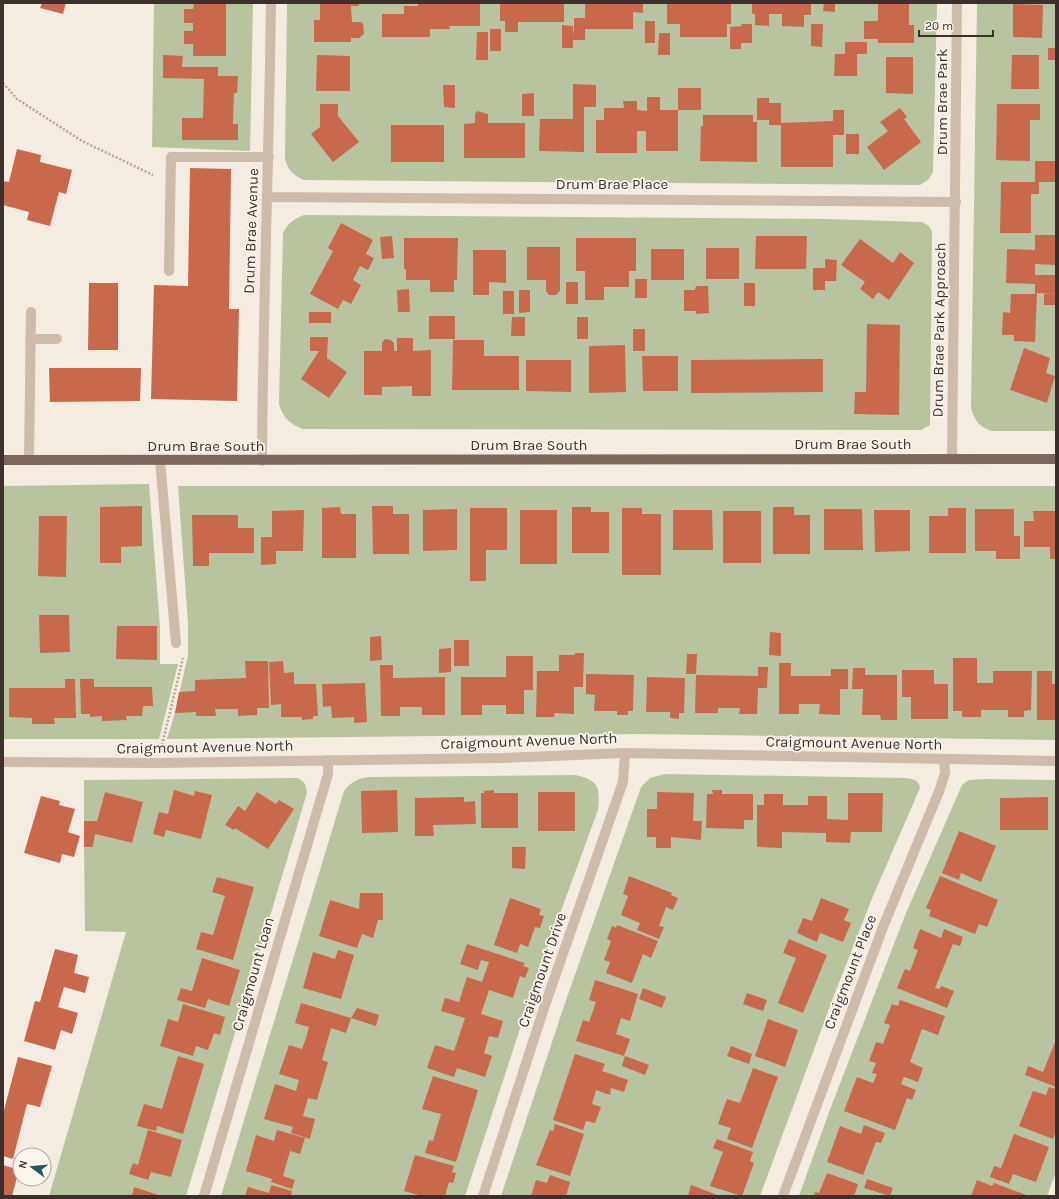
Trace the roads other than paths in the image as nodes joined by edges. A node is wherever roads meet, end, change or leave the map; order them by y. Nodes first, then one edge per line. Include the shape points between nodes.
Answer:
1 (271, 3) edge
2 (957, 3) edge
3 (269, 157) junction
4 (268, 197) junction
5 (956, 202) junction
6 (169, 271) dead end
7 (31, 312) dead end
8 (30, 339) junction
9 (57, 339) dead end
10 (952, 458) junction
11 (1056, 459) edge
12 (3, 460) edge
13 (29, 460) junction
14 (160, 460) junction
15 (262, 461) junction
16 (176, 642) road end
17 (625, 753) junction
18 (944, 759) junction
19 (328, 760) junction
20 (3, 762) edge
21 (1056, 762) edge
22 (204, 1196) edge
23 (483, 1196) edge
24 (783, 1196) edge

1 - 3 street, Drum Brae Avenue
2 - 5 street, Drum Brae Park
3 - 4 street, Drum Brae Avenue
3 - 6 street via 171,157
4 - 5 street, Drum Brae Place
4 - 15 street, Drum Brae Avenue via 262,355
5 - 10 street, Drum Brae Park Approach
7 - 8 street
8 - 9 street
8 - 13 street
10 - 11 main road, Drum Brae South
10 - 15 main road, Drum Brae South
12 - 13 main road, Drum Brae South
13 - 14 main road, Drum Brae South
14 - 15 main road, Drum Brae South
14 - 16 street
17 - 18 street, Craigmount Avenue North
17 - 19 street, Craigmount Avenue North via 502,758
17 - 23 street, Craigmount Drive via 623,782
18 - 21 street, Craigmount Avenue North
18 - 24 street, Craigmount Place via 945,773 940,789 883,927
19 - 20 street, Craigmount Avenue North
19 - 22 street, Craigmount Loan via 328,774

